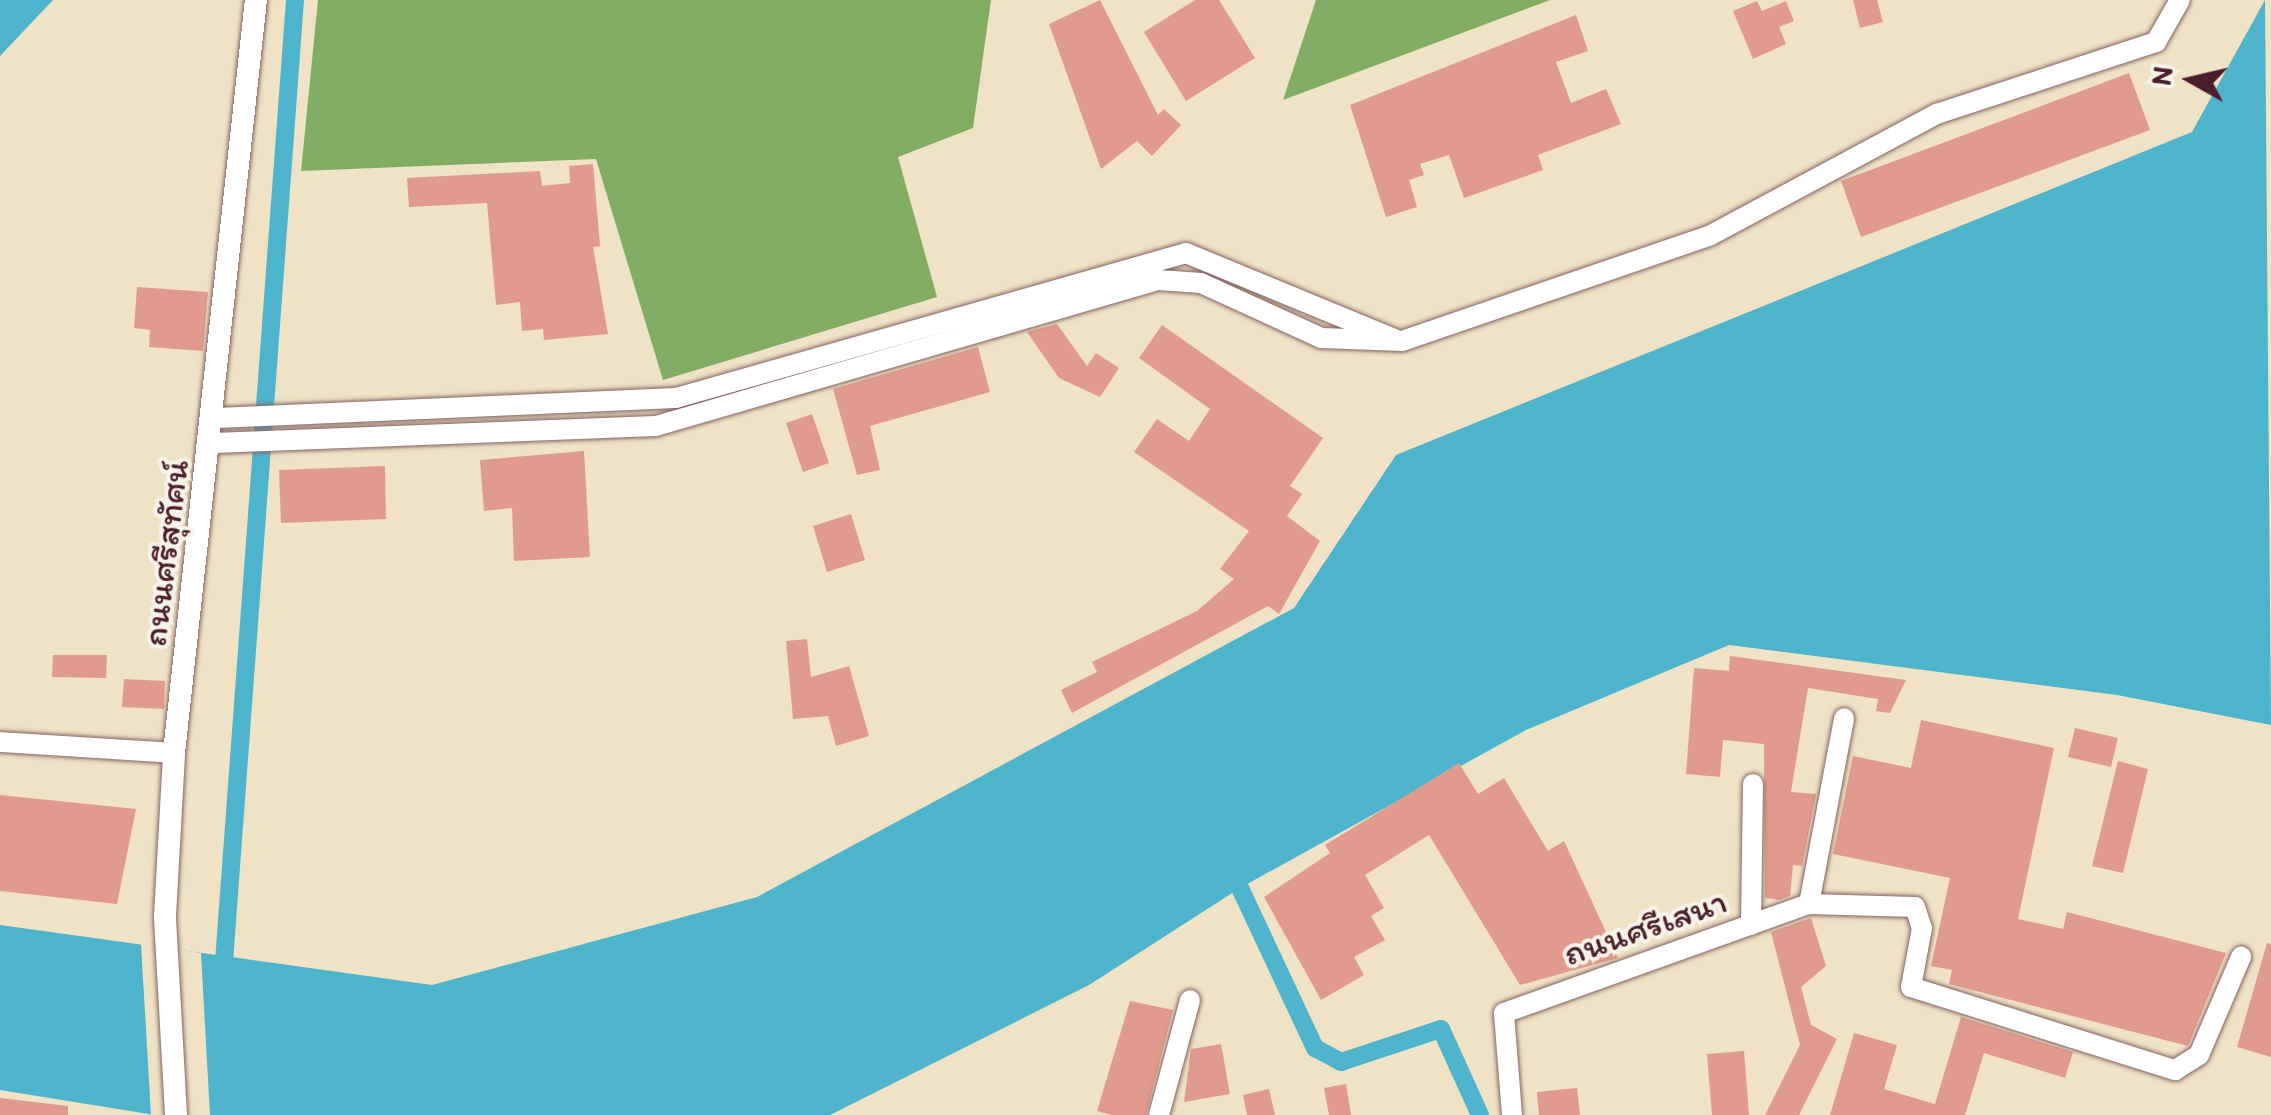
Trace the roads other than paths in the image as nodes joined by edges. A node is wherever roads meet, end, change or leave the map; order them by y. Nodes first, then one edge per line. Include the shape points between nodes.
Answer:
1 (256, 0) edge
2 (2180, 0) edge
3 (1402, 341) junction
4 (216, 418) junction
5 (214, 443) junction
6 (1844, 718) dead end
7 (0, 742) edge
8 (174, 753) junction
9 (1753, 784) dead end
10 (1808, 904) junction
11 (1751, 925) junction
12 (2240, 957) dead end
13 (1190, 1000) dead end
14 (176, 1115) edge
15 (1158, 1115) edge
16 (1512, 1115) edge

1 - 4 street, ถนนศรีสุทัศน์
2 - 3 street via 2156,42 1937,114 1709,236
3 - 4 street via 1186,252 676,398 296,421
3 - 5 street via 1321,338 1201,283 1158,280 670,424 296,446
4 - 5 street, ถนนศรีสุทัศน์
5 - 8 street, ถนนศรีสุทัศน์
6 - 10 street
7 - 8 street
8 - 14 street, ถนนศรีสุทัศน์ via 165,916
9 - 11 street
10 - 11 street, ถนนศรีเสนา
10 - 12 street via 1915,906 1922,928 1911,986 2175,1070 2199,1055
11 - 16 street, ถนนศรีเสนา via 1504,1013
13 - 15 street

